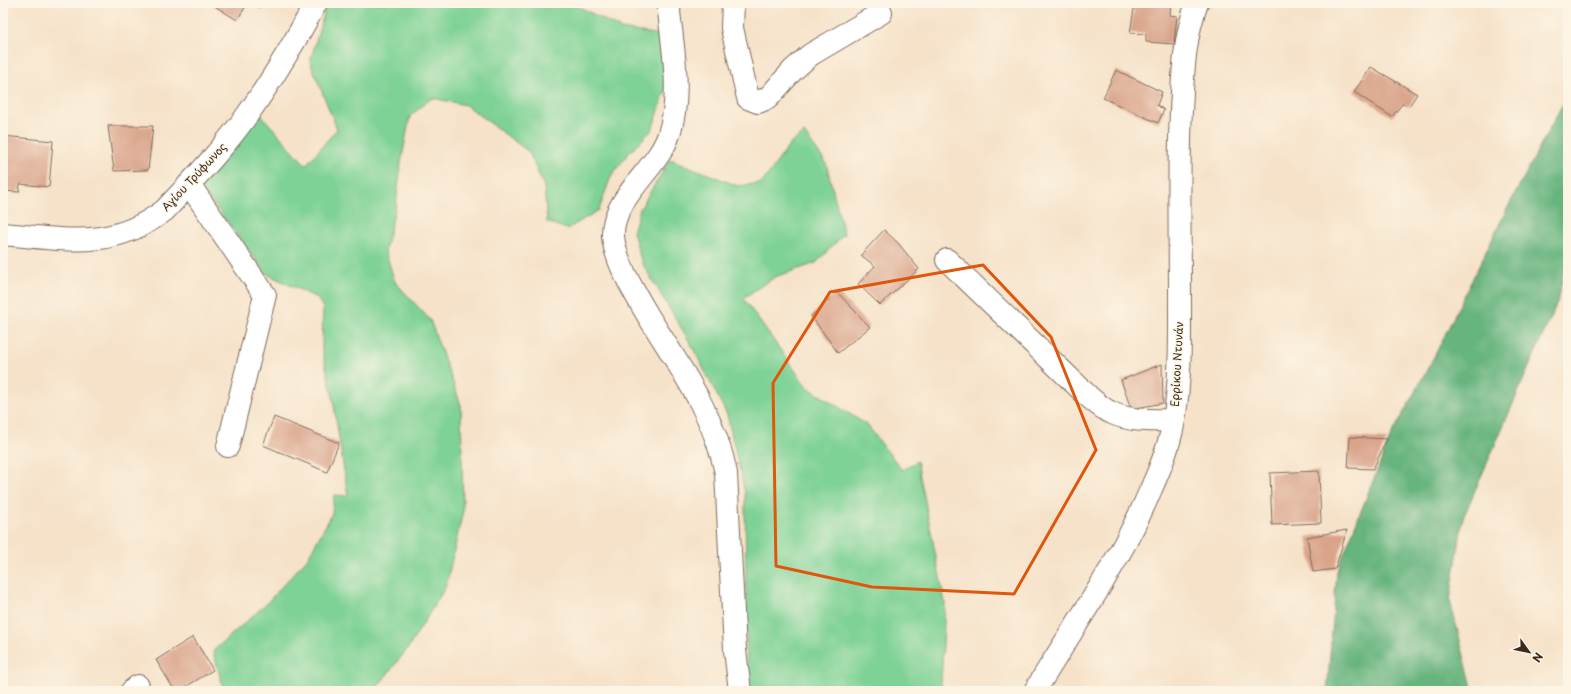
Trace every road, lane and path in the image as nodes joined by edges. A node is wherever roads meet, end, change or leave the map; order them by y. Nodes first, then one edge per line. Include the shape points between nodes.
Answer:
1 (316, 3) edge
2 (670, 3) edge
3 (733, 3) edge
4 (1197, 3) edge
5 (881, 13) dead end
6 (189, 184) junction
7 (3, 234) edge
8 (947, 260) dead end
9 (1174, 420) junction
10 (228, 446) dead end
11 (740, 691) edge
12 (1035, 691) edge

1 - 6 street, Αγίου Τρύφωνος via 258,100 219,152
2 - 11 street via 676,97 673,120 662,149 625,201 615,223 613,237 632,287 693,388 722,451 726,473 735,650
3 - 5 street via 732,28 748,98 758,102 768,98 810,55
4 - 9 street, Ερρίκου Ντυνάν via 1187,35 1181,126 1180,352
6 - 7 street, Αγίου Τρύφωνος via 157,216 116,235 71,240
6 - 10 street via 265,295
8 - 9 street via 1101,407 1112,414 1124,417
9 - 12 street, Ερρίκου Ντυνάν via 1168,448 1134,527 1113,566

